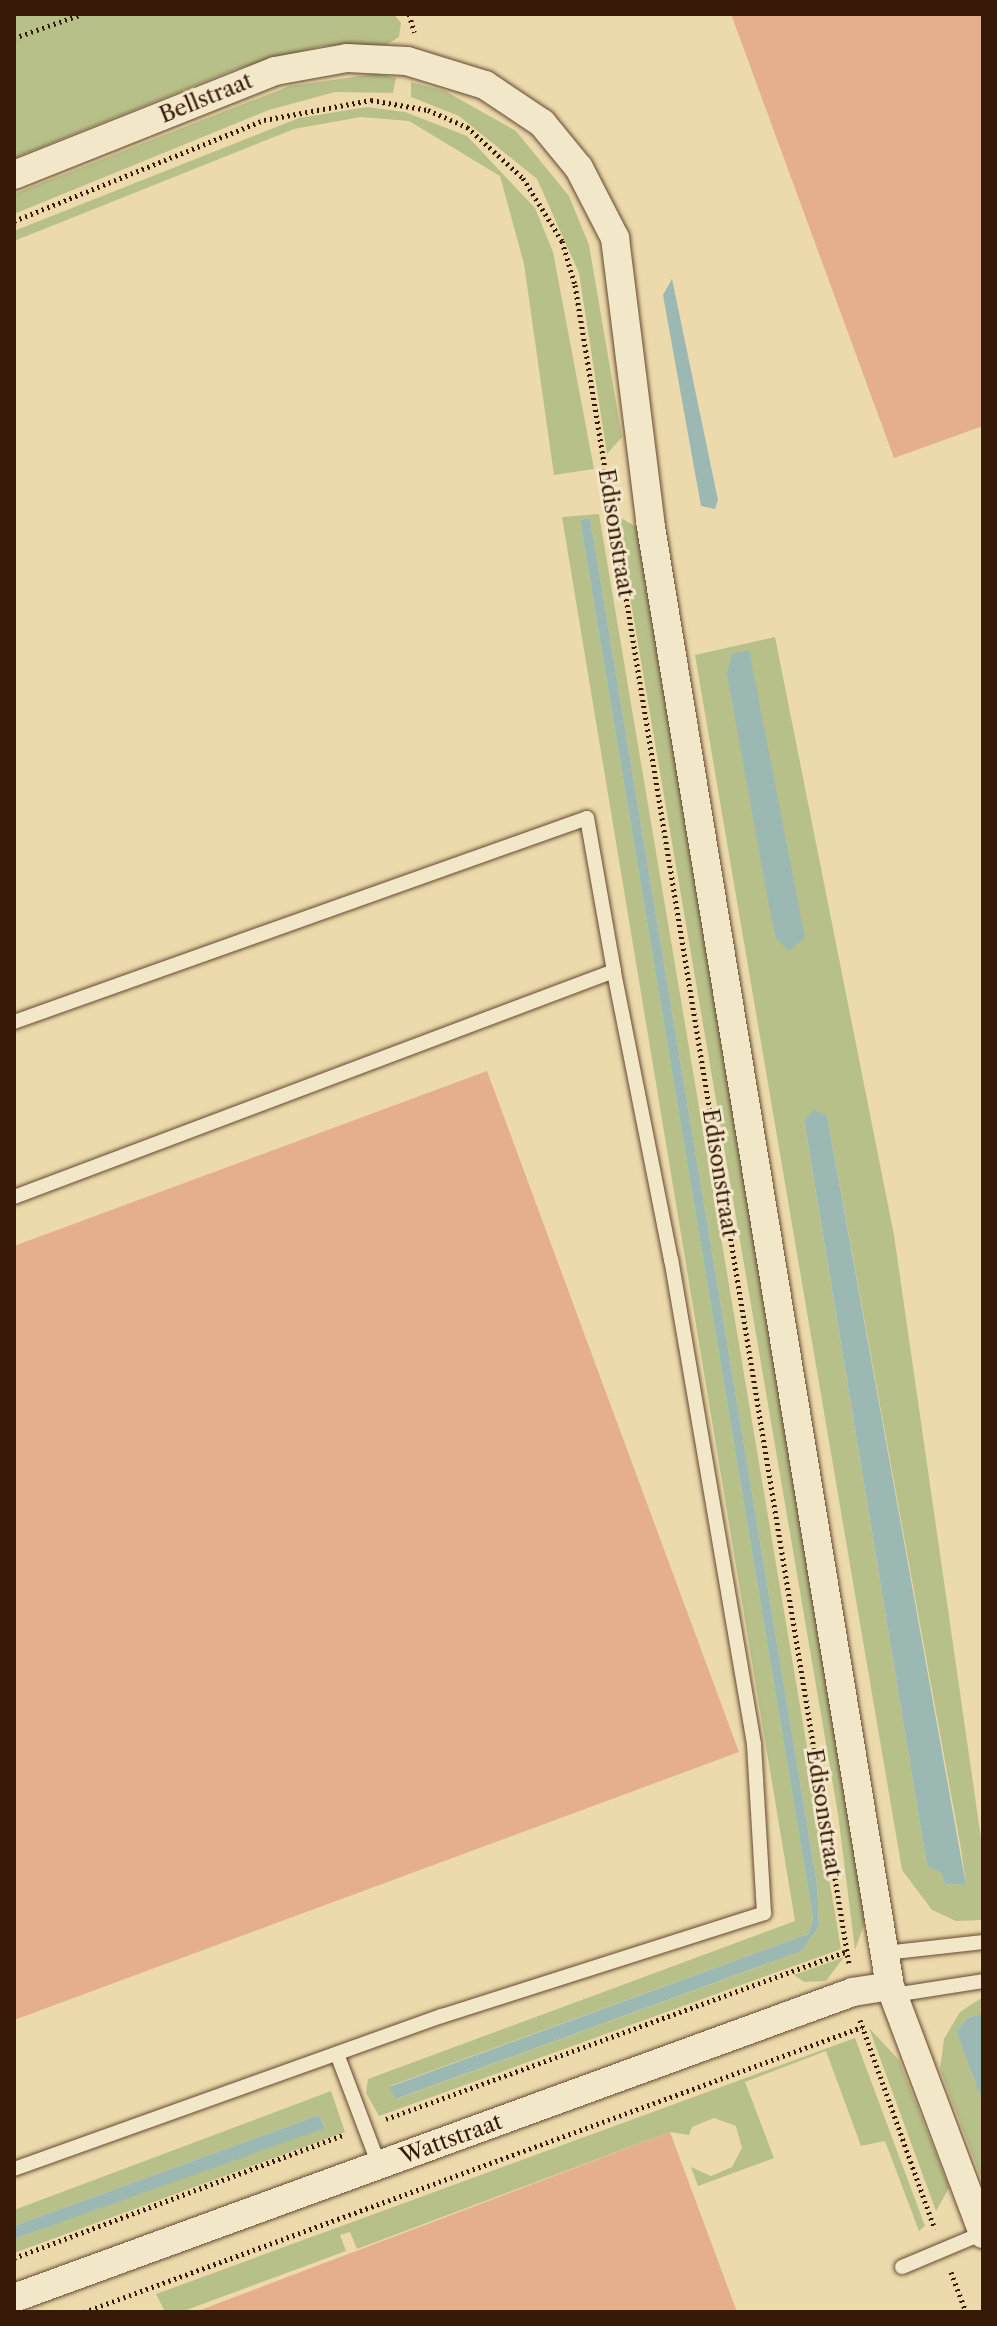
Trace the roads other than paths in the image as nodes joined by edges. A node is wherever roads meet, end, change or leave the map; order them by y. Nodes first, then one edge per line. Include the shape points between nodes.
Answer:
1 (407, 61) joint
2 (14, 175) edge
3 (614, 971) junction
4 (14, 1022) edge
5 (14, 1197) edge
6 (983, 1942) edge
7 (885, 1953) junction
8 (983, 1981) edge
9 (892, 1990) junction
10 (337, 2054) junction
11 (379, 2165) junction
12 (14, 2169) edge
13 (983, 2234) edge
14 (902, 2267) dead end
15 (14, 2298) edge

1 - 2 street, Bellstraat via 347,58 275,71
1 - 7 street, Edisonstraat via 485,85 542,123 579,168 615,238 650,521
3 - 4 lane via 587,818
3 - 5 lane
3 - 10 lane via 671,1260 754,1744 764,1913
6 - 7 lane
7 - 9 street, Edisonstraat
8 - 9 lane
9 - 11 street, Wattstraat via 853,1992
9 - 13 street, Edisonstraat
10 - 11 lane
10 - 12 lane
11 - 15 street, Wattstraat
13 - 14 lane

